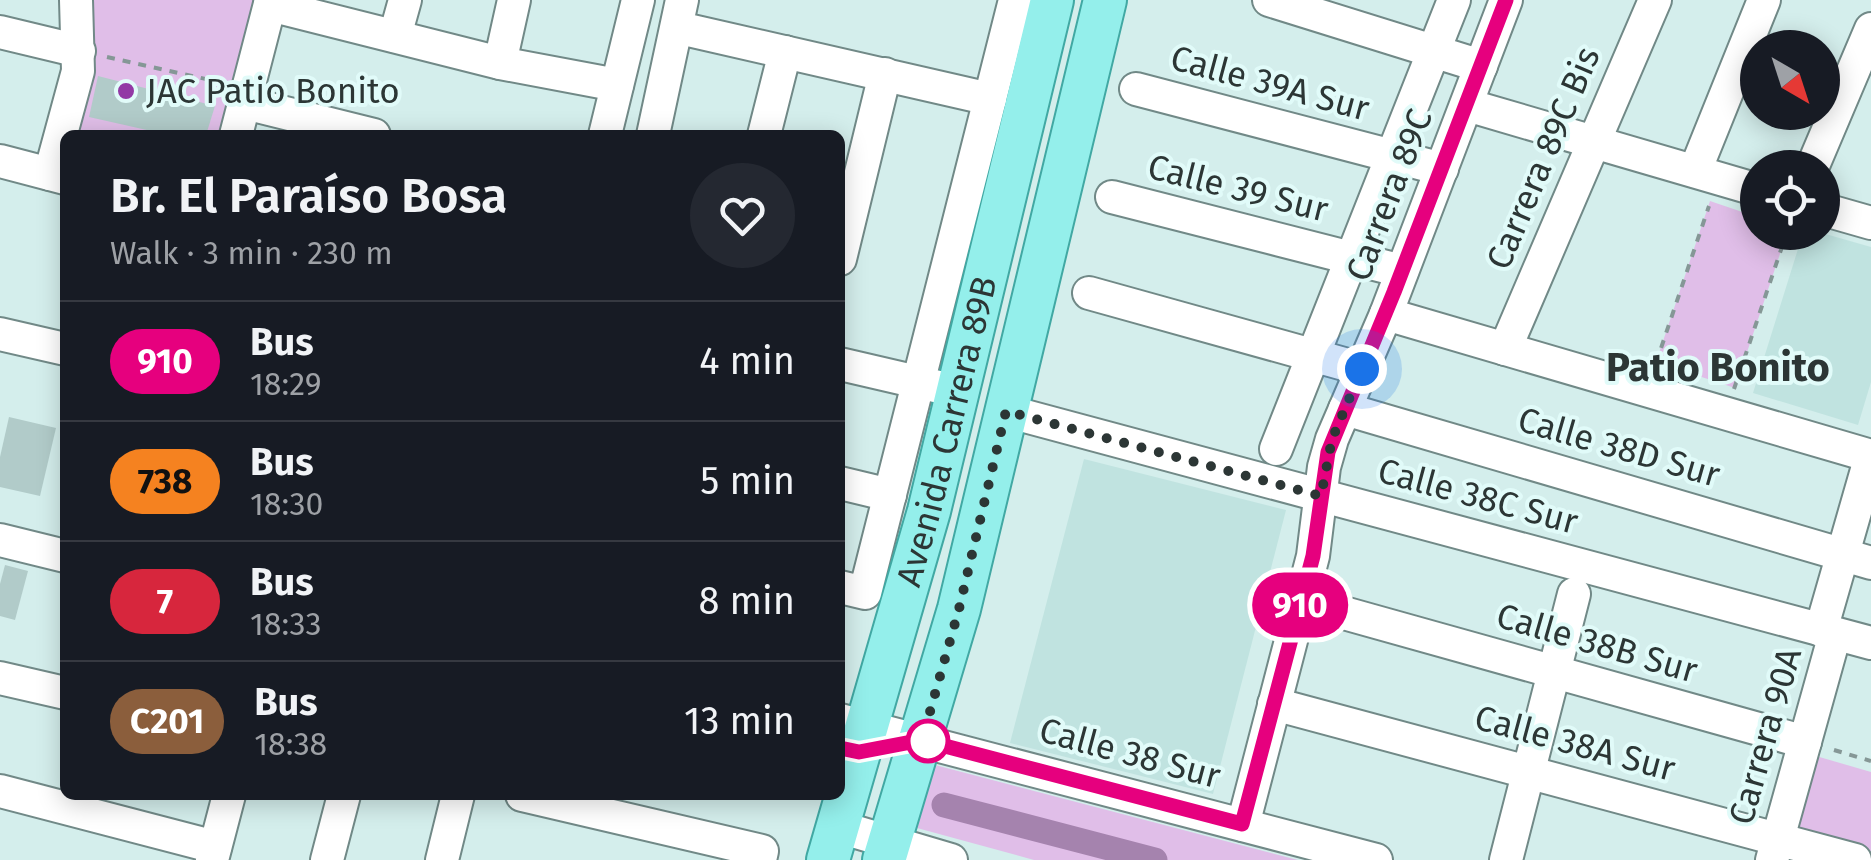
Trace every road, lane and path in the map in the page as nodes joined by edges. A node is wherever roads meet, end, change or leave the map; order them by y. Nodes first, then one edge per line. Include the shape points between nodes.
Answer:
1 (76, 0) edge
2 (404, 0) edge
3 (514, 0) edge
4 (638, 0) edge
5 (1022, 0) edge
6 (1105, 0) edge
7 (1454, 0) edge
8 (1506, 0) edge
9 (1656, 0) edge
10 (1764, 0) edge
11 (270, 2) edge
12 (1283, 2) edge
13 (685, 15) edge
14 (1871, 30) edge
15 (0, 32) edge
16 (396, 36) junction
17 (1432, 50) junction
18 (79, 51) junction
19 (785, 52) junction
20 (500, 62) junction
21 (1481, 66) junction
22 (885, 74) junction
23 (617, 85) junction
24 (1136, 90) dead end
25 (990, 99) junction
26 (1467, 105) junction
27 (243, 109) edge
28 (67, 130) edge
29 (349, 130) edge
30 (605, 130) edge
31 (655, 130) edge
32 (765, 130) edge
33 (1594, 142) junction
34 (1820, 150) edge
35 (1390, 156) junction
36 (0, 162) edge
37 (1442, 169) junction
38 (1706, 175) junction
39 (58, 176) edge
40 (1740, 185) edge
41 (1112, 197) dead end
42 (1840, 214) edge
43 (1871, 223) edge
44 (845, 238) edge
45 (1781, 250) edge
46 (1351, 258) junction
47 (1402, 271) junction
48 (1089, 293) dead end
49 (1386, 314) junction
50 (0, 334) edge
51 (60, 348) edge
52 (1505, 349) junction
53 (1312, 355) junction
54 (845, 365) edge
55 (1362, 369) junction
56 (938, 387) junction
57 (1647, 390) junction
58 (1344, 409) junction
59 (1006, 411) junction
60 (1726, 413) junction
61 (1276, 448) dead end
62 (1871, 456) edge
63 (845, 484) edge
64 (890, 495) junction
65 (1321, 496) junction
66 (0, 517) edge
67 (60, 532) edge
68 (0, 540) edge
69 (60, 555) edge
70 (1857, 558) edge
71 (853, 590) edge
72 (1574, 594) dead end
73 (1302, 602) junction
74 (1828, 632) junction
75 (1871, 643) edge
76 (1554, 673) junction
77 (0, 678) edge
78 (60, 692) edge
79 (1274, 704) junction
80 (852, 737) edge
81 (922, 740) junction
82 (1805, 742) junction
83 (1871, 761) edge
84 (845, 766) edge
85 (1528, 772) junction
86 (0, 791) edge
87 (228, 800) edge
88 (343, 800) edge
89 (457, 800) edge
90 (542, 800) edge
91 (837, 800) edge
92 (1242, 824) junction
93 (830, 827) edge
94 (1775, 850) edge
95 (887, 851) edge
96 (214, 853) edge
97 (761, 855) edge
98 (328, 860) edge
99 (442, 860) edge
100 (951, 860) edge
101 (1376, 860) edge
102 (1506, 860) edge
103 (1854, 860) edge

1 - 18 street
2 - 16 street
3 - 20 street
4 - 23 street
5 - 25 street
5 - 56 main road, Avenida Carrera 89B
6 - 59 main road, Avenida Carrera 89B
7 - 17 street
8 - 21 street, Carrera 89C
9 - 33 street, Carrera 89C Bis
10 - 38 street
11 - 16 street
11 - 27 street
12 - 17 street
13 - 19 street
13 - 31 street
14 - 34 street
15 - 18 street
16 - 20 street
17 - 21 street
17 - 35 street
18 - 27 path
18 - 28 street
19 - 22 street
19 - 32 street
20 - 23 street
21 - 26 street, Carrera 89C
22 - 25 street
22 - 44 street
23 - 30 street
24 - 35 street, Calle 39A Sur
25 - 56 street
26 - 33 street
26 - 37 street, Carrera 89C
27 - 29 street
33 - 38 street
33 - 52 street, Carrera 89C Bis
35 - 37 street, Calle 39A Sur
35 - 46 street
36 - 39 street
37 - 47 street, Carrera 89C
38 - 40 street
38 - 57 path
41 - 46 street, Calle 39 Sur
42 - 43 street
45 - 60 path
46 - 47 street, Calle 39 Sur
46 - 53 street
47 - 49 street, Carrera 89C
48 - 53 street
49 - 52 street
49 - 55 street, Carrera 89C
50 - 51 street
52 - 57 street
53 - 55 street
53 - 61 street
54 - 56 street
55 - 58 street, Carrera 89C
56 - 64 street
56 - 80 main road, Avenida Carrera 89B via 929,511
57 - 60 street
58 - 65 street, Carrera 89C
58 - 70 street, Calle 38D Sur
59 - 65 street, Calle 38C Sur
59 - 81 main road, Avenida Carrera 89B
60 - 62 street
62 - 70 street, Carrera 90A
63 - 64 street
64 - 71 street
65 - 73 street, Carrera 89C
65 - 74 street, Calle 38C Sur
66 - 67 street
68 - 69 street
70 - 74 street, Carrera 90A
72 - 76 street
73 - 76 street, Calle 38B Sur
73 - 79 street, Carrera 89C
74 - 75 street, Calle 38C Sur
74 - 82 street, Carrera 90A
76 - 82 street, Calle 38B Sur
76 - 85 street
77 - 78 street
79 - 85 street, Calle 38A Sur
79 - 92 street, Carrera 89C
80 - 81 street, Calle 38 Sur
80 - 84 main road, Avenida Carrera 89B
81 - 92 street, Calle 38 Sur
81 - 95 main road, Avenida Carrera 89B
82 - 83 path
82 - 94 street, Carrera 90A
85 - 94 street, Calle 38A Sur
85 - 102 street
86 - 96 street
87 - 96 street
88 - 98 street
89 - 99 street
90 - 97 street
91 - 93 main road, Avenida Carrera 89B
92 - 101 street, Calle 38 Sur
93 - 95 street
94 - 103 street, Calle 38A Sur
95 - 100 street

